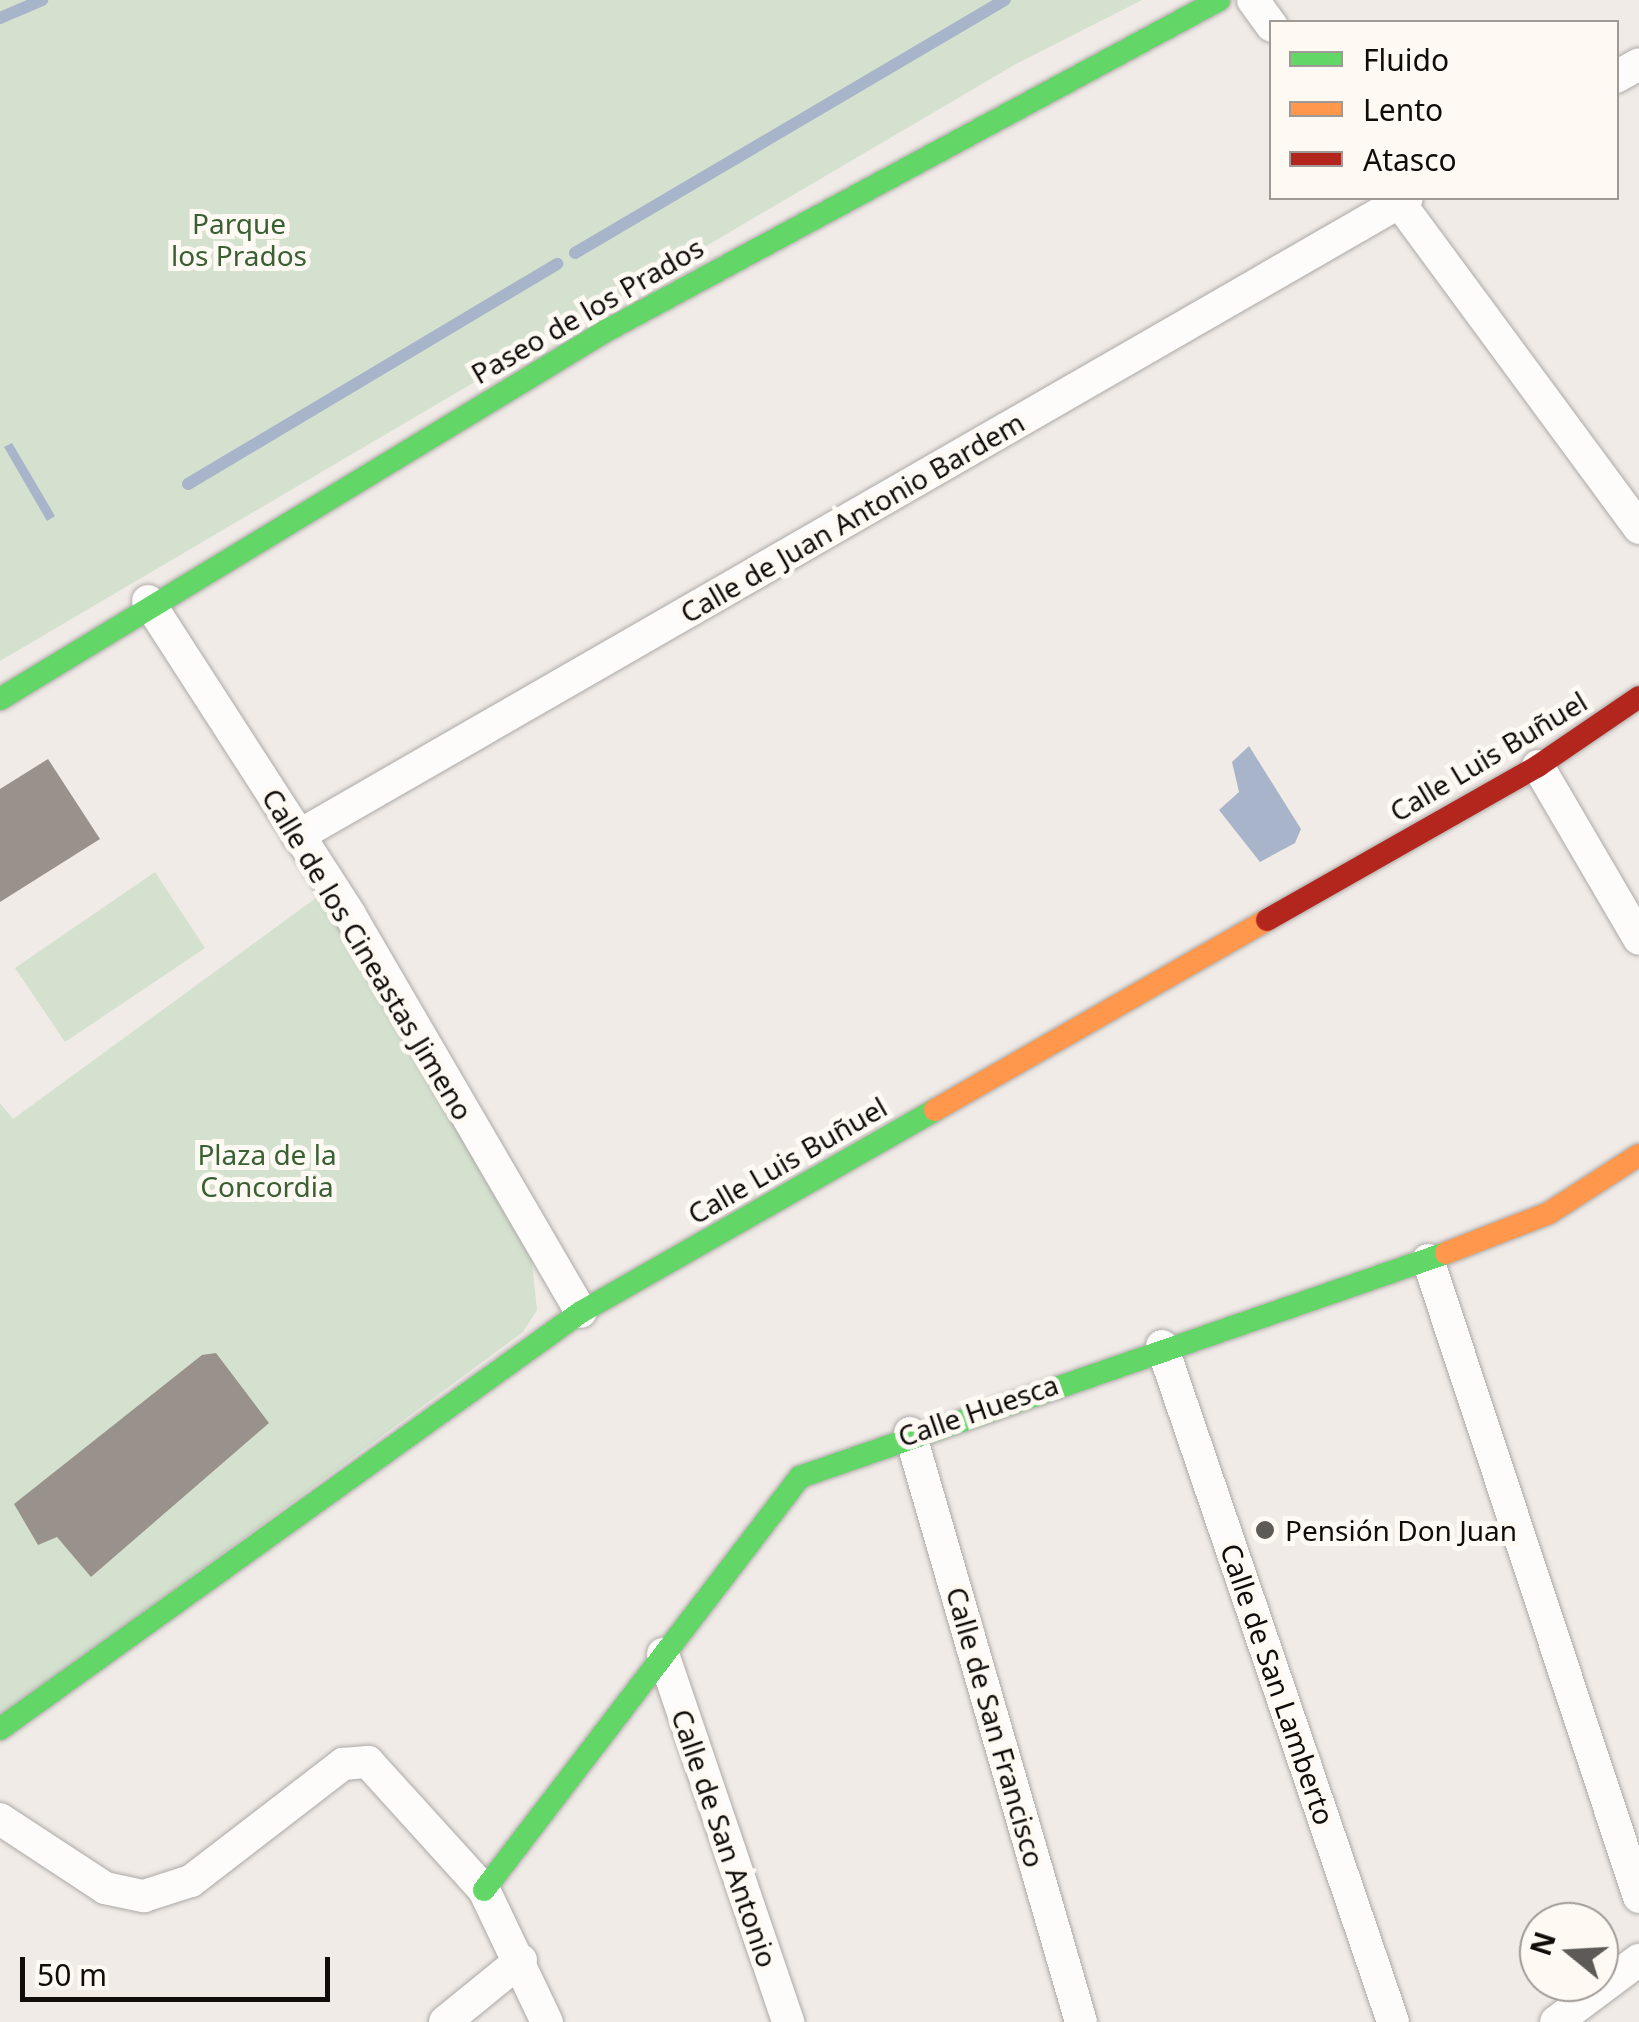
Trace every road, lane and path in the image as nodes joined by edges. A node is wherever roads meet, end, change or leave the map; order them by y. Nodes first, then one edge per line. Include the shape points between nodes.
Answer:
1 (1219, 0) edge
2 (1253, 0) edge
3 (1269, 22) edge
4 (1399, 200) edge
5 (1402, 200) edge
6 (1639, 528) edge
7 (148, 600) junction
8 (1639, 697) edge
9 (0, 700) edge
10 (1538, 766) junction
11 (298, 836) junction
12 (1639, 938) edge
13 (1639, 1155) edge
14 (1428, 1260) junction
15 (581, 1312) junction
16 (1162, 1346) junction
17 (910, 1432) junction
18 (663, 1654) junction
19 (0, 1729) edge
20 (0, 1819) edge
21 (484, 1890) junction
22 (1639, 1898) edge
23 (522, 1960) junction
24 (1639, 1960) edge
25 (445, 2022) edge
26 (547, 2022) edge
27 (788, 2022) edge
28 (1082, 2022) edge
29 (1393, 2022) edge
30 (1556, 2022) edge

1 - 7 street, Paseo de los Prados via 604,332
2 - 3 street
4 - 11 street, Calle de Juan Antonio Bardem
5 - 6 street
7 - 9 street, Paseo de los Prados
7 - 11 street, Calle de los Cineastas Jimeno
8 - 10 street, Calle Luis Buñuel
10 - 12 street
10 - 15 street, Calle Luis Buñuel
11 - 15 street, Calle de los Cineastas Jimeno
13 - 14 street, Calle Huesca via 1549,1214
14 - 16 street, Calle Huesca
14 - 22 street
15 - 19 street, Calle Luis Buñuel
16 - 17 street, Calle Huesca
16 - 29 street, Calle de San Lamberto
17 - 18 street, Calle Huesca via 800,1477
17 - 28 street, Calle de San Francisco
18 - 21 street, Calle Huesca
18 - 27 street, Calle de San Antonio
20 - 21 street via 105,1888 144,1896 190,1881 343,1764 362,1760
21 - 23 street
23 - 25 street
23 - 26 street
24 - 30 street

